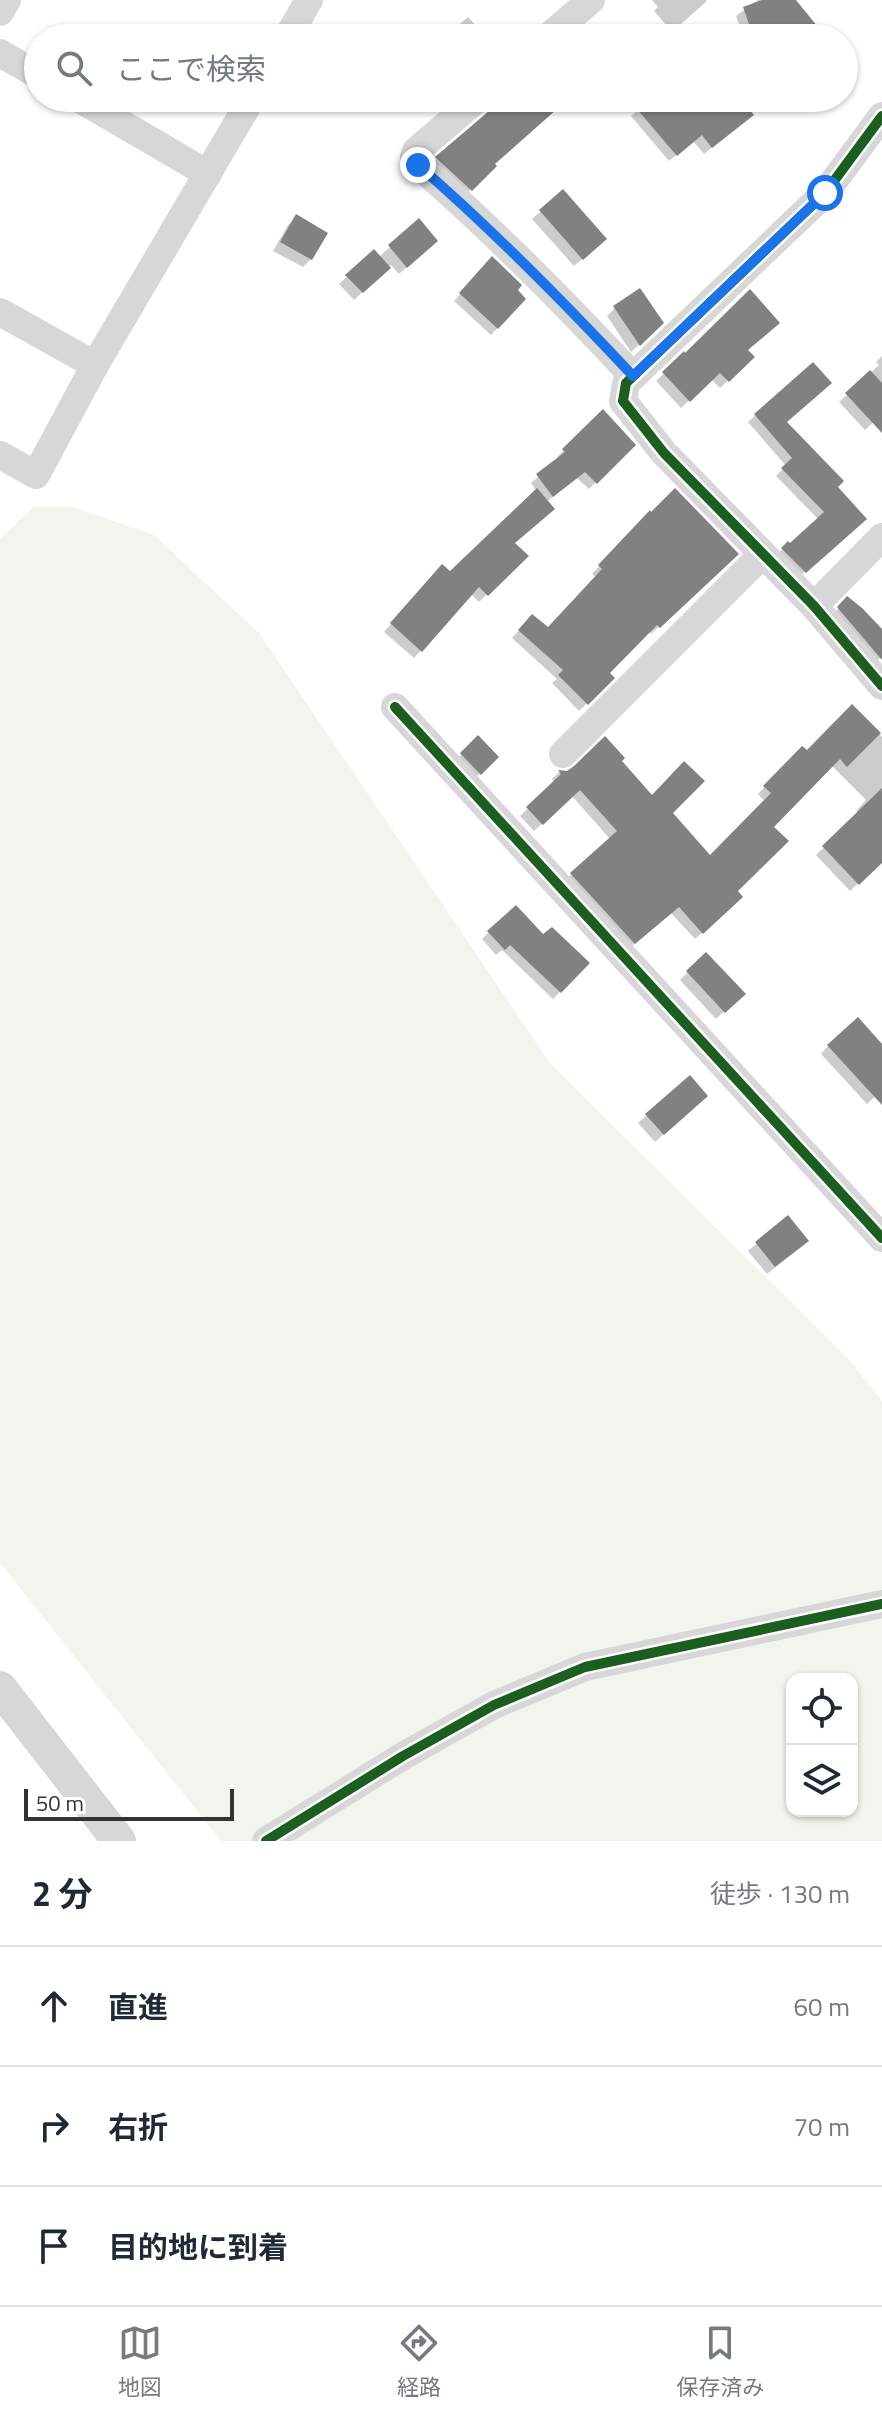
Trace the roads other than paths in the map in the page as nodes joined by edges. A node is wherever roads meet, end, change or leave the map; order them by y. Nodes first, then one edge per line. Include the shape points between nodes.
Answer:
1 (7, 0) edge
2 (309, 0) edge
3 (591, 0) edge
4 (0, 12) edge
5 (295, 24) edge
6 (563, 24) edge
7 (0, 53) edge
8 (24, 67) edge
9 (102, 112) edge
10 (244, 112) edge
11 (462, 112) edge
12 (882, 116) edge
13 (208, 174) junction
14 (0, 312) edge
15 (95, 365) junction
16 (633, 376) junction
17 (0, 455) edge
18 (882, 537) edge
19 (763, 554) junction
20 (814, 606) junction
21 (882, 686) edge
22 (395, 707) dead end
23 (563, 754) dead end
24 (882, 1238) edge
25 (882, 1604) edge
26 (0, 1688) edge
27 (119, 1841) edge
28 (266, 1841) edge

1 - 4 street
2 - 5 street
3 - 6 street
7 - 8 street
9 - 13 street
10 - 13 street
11 - 16 street via 416,151 418,165 547,284
12 - 16 street via 825,193
13 - 15 street
14 - 15 street
15 - 17 street via 36,475
16 - 19 street via 623,401 664,453
18 - 20 street
19 - 20 street
19 - 23 street
20 - 21 street
22 - 24 street
25 - 28 street via 585,1667 494,1705
26 - 27 street

